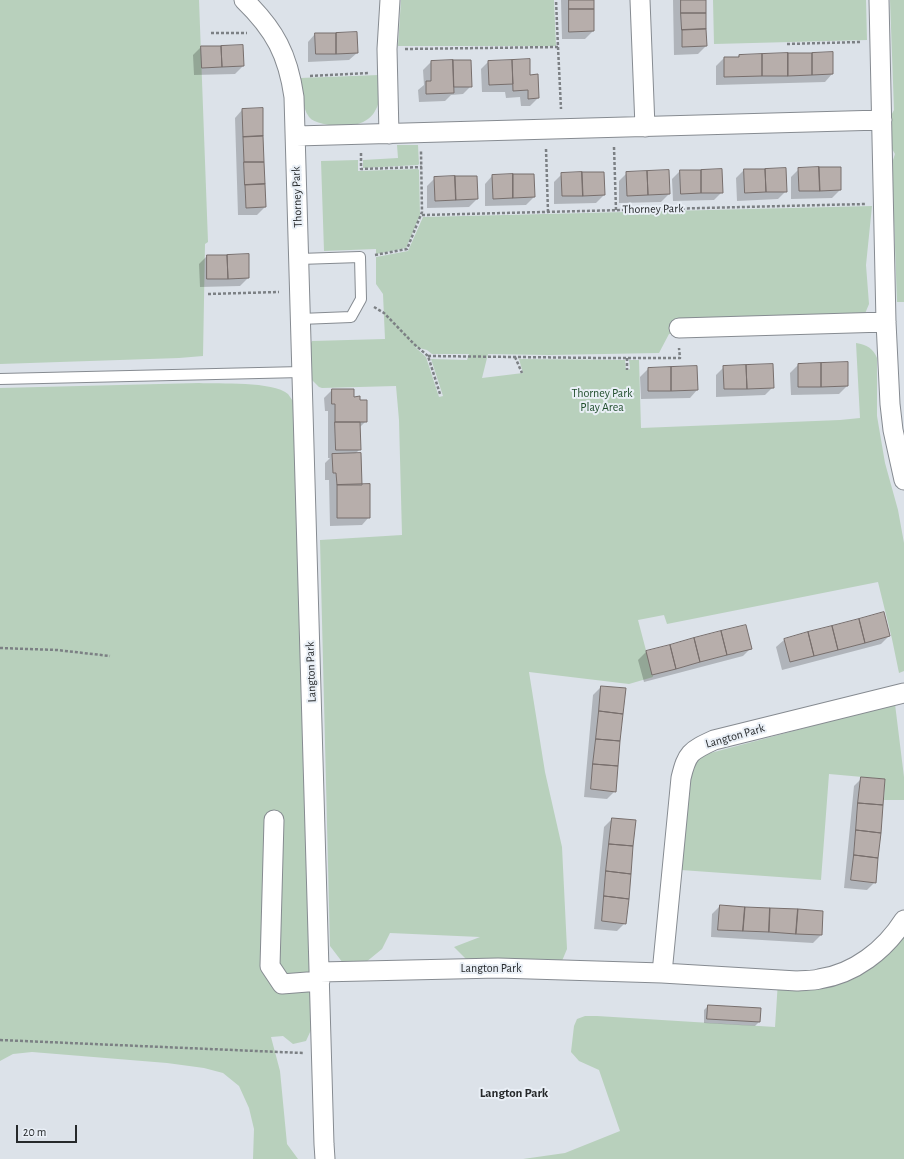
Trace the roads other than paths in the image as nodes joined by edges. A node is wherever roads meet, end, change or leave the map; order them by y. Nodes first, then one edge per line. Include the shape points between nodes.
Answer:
1 (244, 0) edge
2 (390, 0) edge
3 (640, 0) edge
4 (879, 0) edge
5 (882, 120) junction
6 (645, 127) junction
7 (389, 134) junction
8 (296, 136) junction
9 (299, 259) junction
10 (300, 319) junction
11 (886, 322) junction
12 (679, 328) dead end
13 (302, 372) junction
14 (0, 379) edge
15 (904, 480) edge
16 (904, 693) edge
17 (274, 820) dead end
18 (904, 920) edge
19 (662, 973) junction
20 (320, 977) junction
21 (325, 1159) edge

1 - 8 street, Thorney Park via 272,32 287,61 294,97
2 - 7 street via 387,49
3 - 6 street
4 - 5 street
5 - 6 street
5 - 11 street
6 - 7 street
7 - 8 street
8 - 9 street, Thorney Park
9 - 10 street, Thorney Park
9 - 10 lane via 360,257 361,299 351,317
10 - 13 street, Thorney Park
11 - 12 street
11 - 15 street via 890,404
13 - 14 lane
13 - 20 street, Langton Park
16 - 19 street, Langton Park via 714,740 692,752 685,761 681,778
17 - 20 street via 270,966 282,984
18 - 19 street, Langton Park via 879,951 867,960 819,979 797,981
19 - 20 street, Langton Park via 498,968
20 - 21 street, Langton Park

